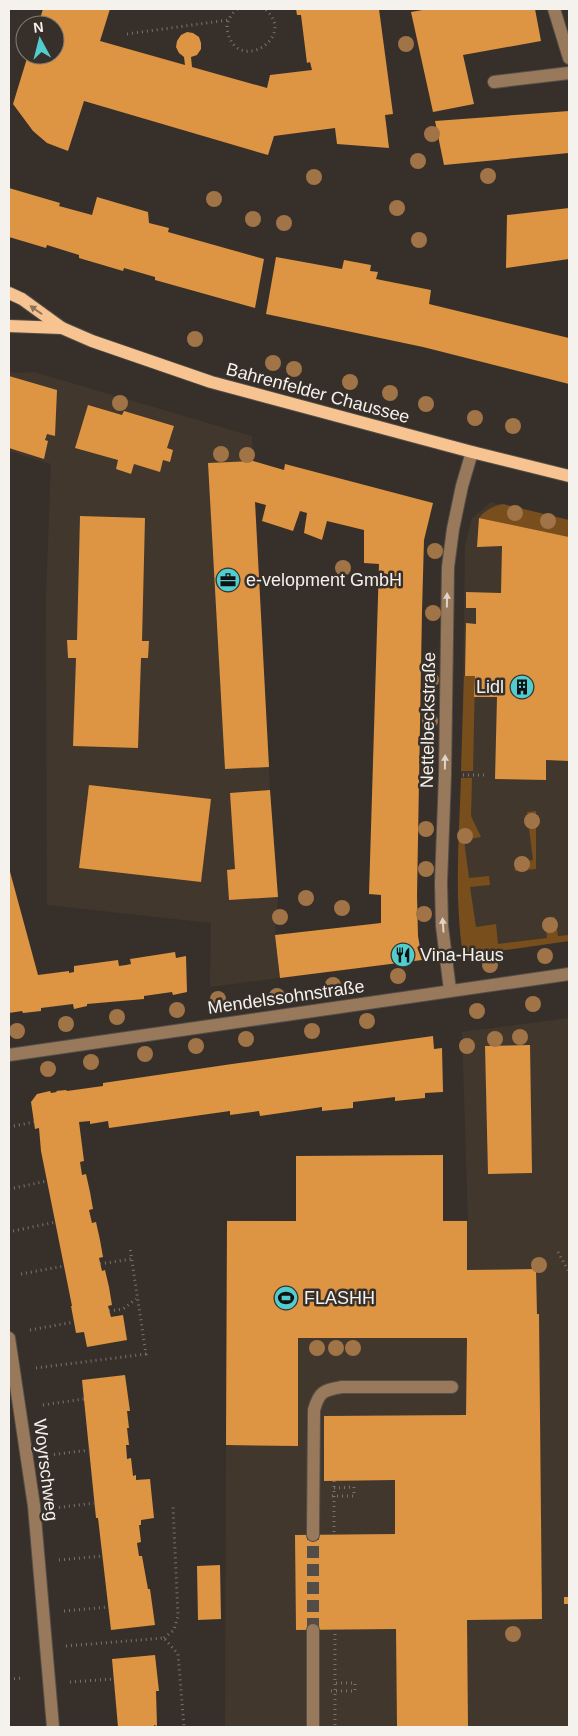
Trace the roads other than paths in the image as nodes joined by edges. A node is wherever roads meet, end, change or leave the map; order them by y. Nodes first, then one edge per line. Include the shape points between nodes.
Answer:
1 (554, 9) edge
2 (569, 58) edge
3 (569, 74) edge
4 (494, 82) dead end
5 (9, 294) edge
6 (9, 326) edge
7 (62, 328) junction
8 (472, 452) junction
9 (569, 476) edge
10 (569, 974) edge
11 (450, 990) junction
12 (9, 1055) edge
13 (9, 1338) edge
14 (452, 1387) dead end
15 (313, 1535) tunnel mouth
16 (313, 1630) tunnel mouth
17 (53, 1727) edge
18 (313, 1727) edge

1 - 2 street
3 - 4 street
7 -> 5 main road, Bahrenfelder Chaussee via 22,299
6 - 7 main road, Bahrenfelder Chaussee
7 - 8 main road, Bahrenfelder Chaussee via 211,382
8 - 9 main road, Bahrenfelder Chaussee
11 -> 8 street, Nettelbeckstraße via 440,883 448,567 453,529
10 - 11 street, Mendelssohnstraße
11 - 12 street, Mendelssohnstraße
13 - 17 street, Woyrschweg via 34,1506
14 - 15 street via 342,1387 326,1389 318,1397 314,1410
16 - 18 street

